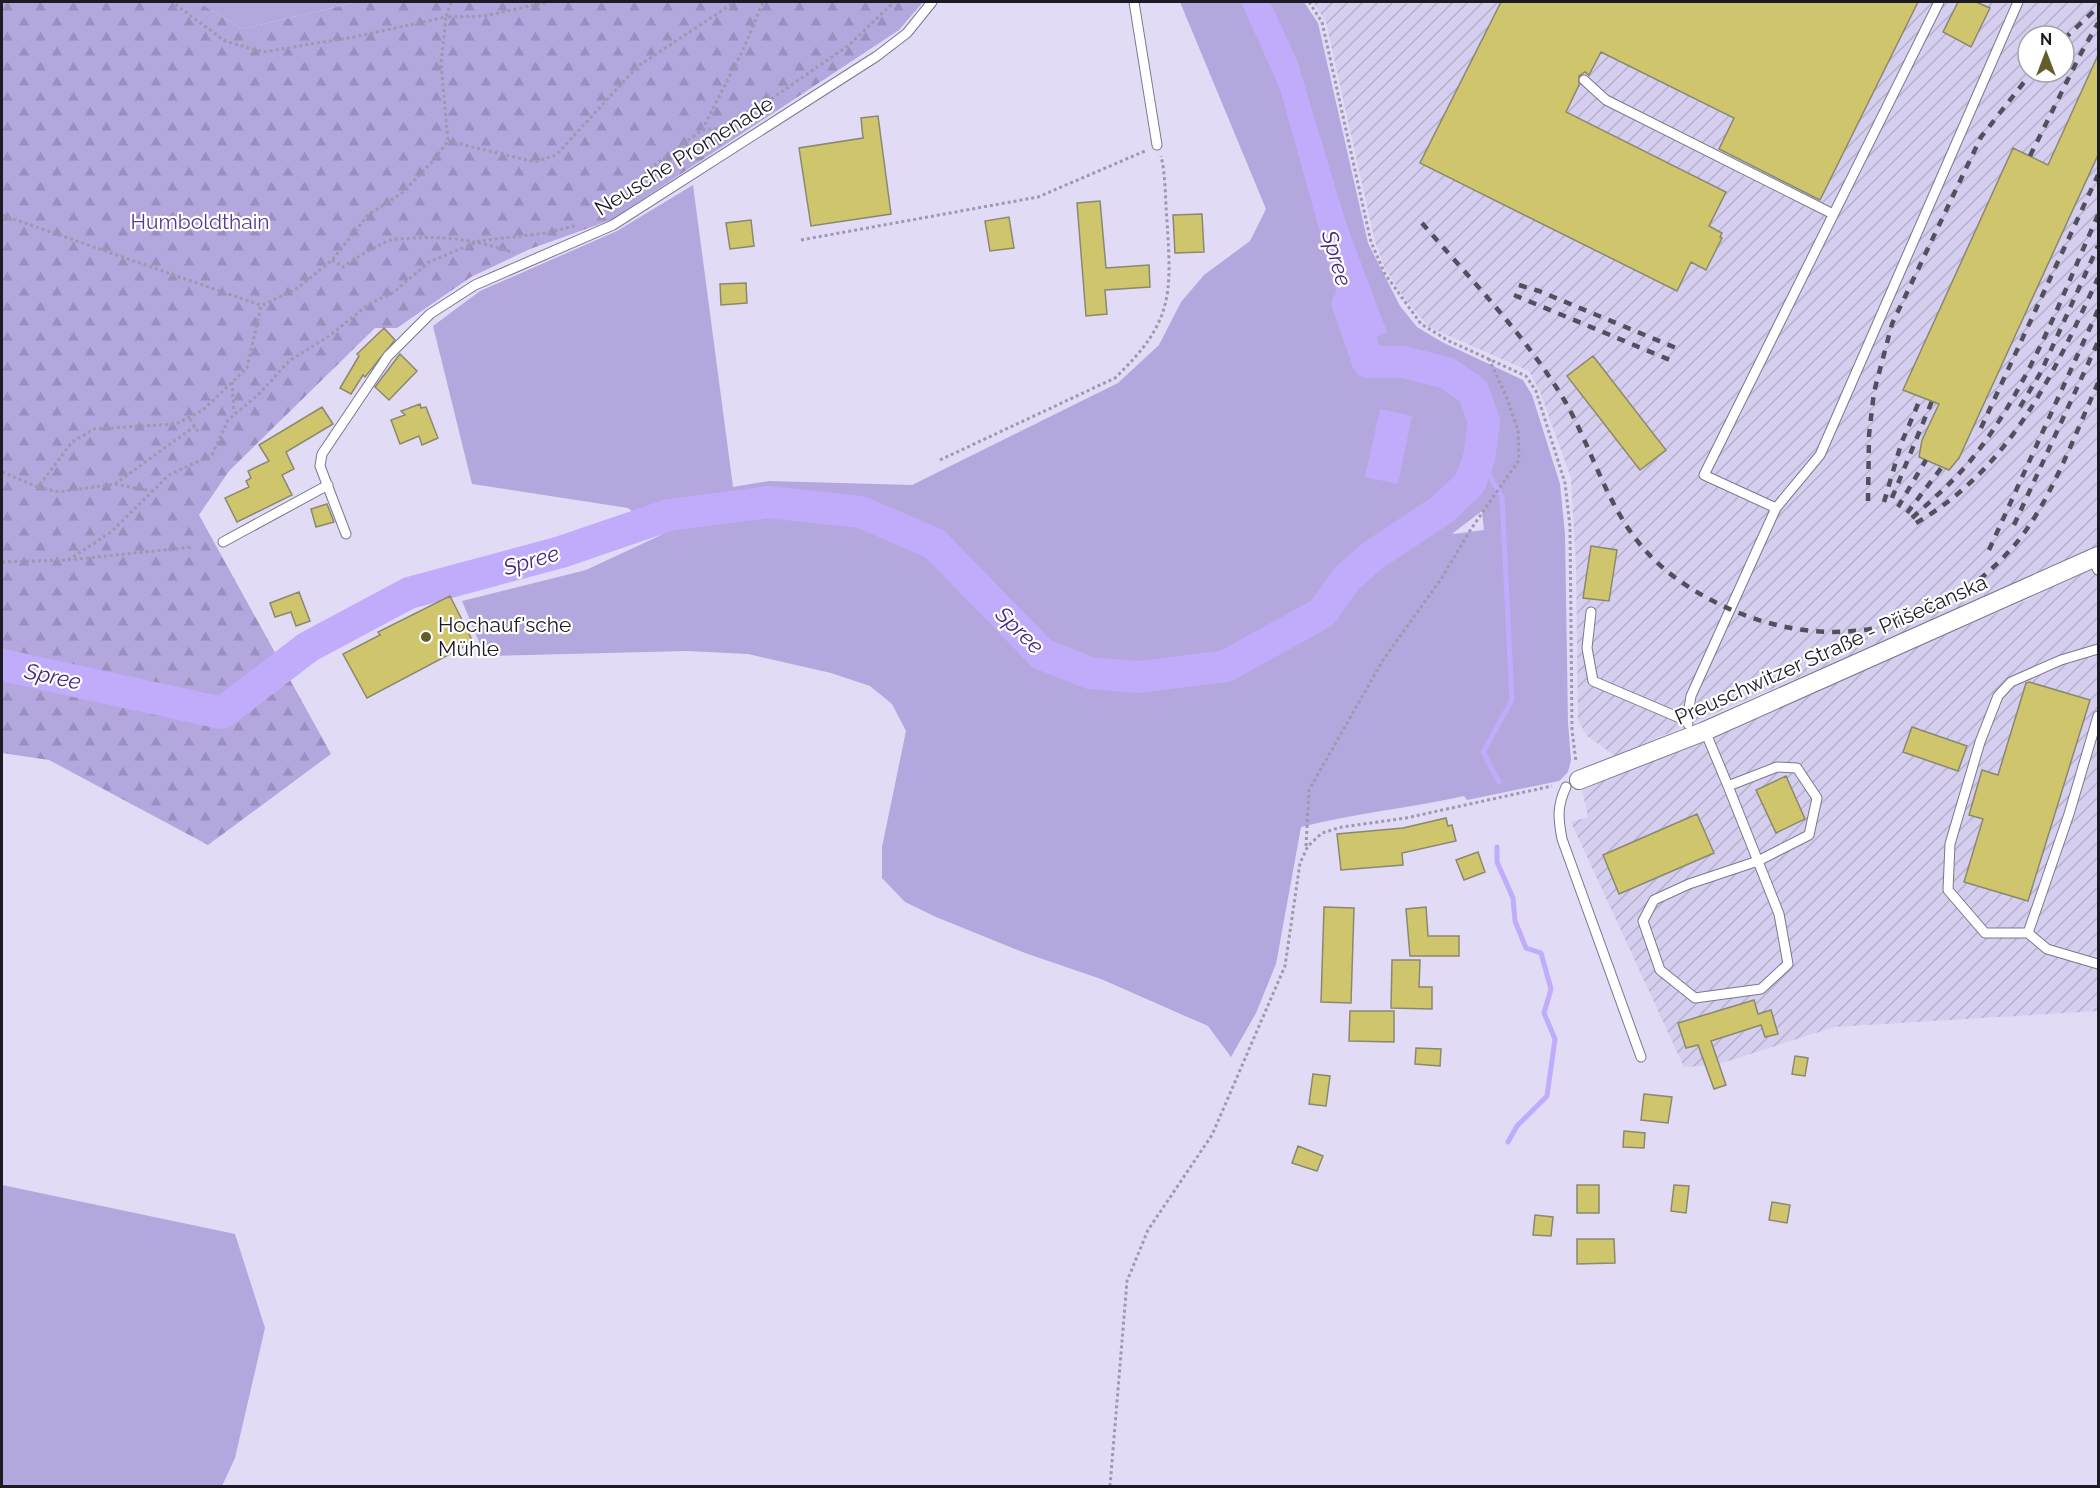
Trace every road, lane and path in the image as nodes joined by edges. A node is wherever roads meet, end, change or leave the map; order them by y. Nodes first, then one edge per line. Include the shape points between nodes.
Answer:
1 (172, 2) edge
2 (451, 2) edge
3 (548, 2) edge
4 (735, 2) edge
5 (763, 2) edge
6 (894, 2) edge
7 (932, 2) edge
8 (1134, 2) edge
9 (1309, 2) edge
10 (1939, 2) edge
11 (2018, 2) edge
12 (446, 17) junction
13 (1584, 80) dead end
14 (702, 130) junction
15 (448, 141) junction
16 (1157, 145) junction
17 (604, 213) dead end
18 (1833, 214) junction
19 (2, 215) edge
20 (585, 221) dead end
21 (801, 240) dead end
22 (479, 241) junction
23 (533, 259) junction
24 (332, 260) junction
25 (261, 306) junction
26 (1489, 360) junction
27 (232, 382) junction
28 (234, 414) junction
29 (190, 418) junction
30 (195, 426) junction
31 (199, 433) dead end
32 (940, 460) dead end
33 (2, 472) edge
34 (116, 484) junction
35 (328, 485) junction
36 (38, 487) junction
37 (152, 491) junction
38 (1776, 508) junction
39 (346, 534) dead end
40 (224, 542) dead end
41 (192, 547) dead end
42 (68, 560) junction
43 (2, 562) edge
44 (2096, 562) edge
45 (1591, 612) dead end
46 (2098, 649) edge
47 (2098, 716) edge
48 (1695, 730) junction
49 (1572, 784) junction
50 (1728, 786) junction
51 (1306, 851) junction
52 (1758, 861) junction
53 (2028, 933) junction
54 (2098, 964) edge
55 (1641, 1058) dead end
56 (1110, 1486) edge

1 - 12 path via 225,41 263,52
2 - 12 path
3 - 12 path via 484,16
4 - 15 path via 638,66 556,155 535,162
5 - 14 path
6 - 14 path via 849,45 731,127
7 - 23 lane, Neusche Promenade via 907,33 877,56 613,225
8 - 16 lane
9 - 26 path via 1322,22 1371,242 1385,274 1421,324
10 - 18 lane
11 - 38 lane via 1820,455
12 - 15 path via 441,64
13 - 18 lane via 1606,100
14 - 17 path via 648,170 626,197
15 - 24 path via 402,193 368,215
16 - 21 path via 1038,197
16 - 32 path via 1162,158 1170,269 1169,296 1156,331 1115,378
18 - 38 lane via 1704,475
19 - 25 path
20 - 22 path via 547,233
22 - 23 path
22 - 24 path via 441,237 391,240 358,255 343,267
22 - 28 path via 429,262 394,292 369,304 289,361 260,394
23 - 35 lane, Neusche Promenade via 475,285 430,315 388,356 322,454 320,466
24 - 25 path via 298,288
25 - 27 path via 247,368
26 - 49 path via 1526,376 1536,391 1565,483 1572,566
26 - 51 path via 1518,430 1519,460 1383,660 1309,790
27 - 28 path
27 - 29 path
28 - 37 path via 212,455 169,475
29 - 30 path
29 - 36 path via 176,424 94,429 72,442
30 - 31 path
30 - 34 path
33 - 36 path
34 - 36 path via 59,492
34 - 37 path
35 - 39 lane, Neusche Promenade
35 - 40 lane
37 - 42 path via 111,532
38 - 48 lane via 1691,696
41 - 42 path
42 - 43 path
44 - 48 street, Preuschwitzer Straße - Přišečanska
45 - 48 lane via 1587,648 1593,681
46 - 53 lane via 2012,682 1998,696 1950,844 1948,890 1985,933
47 - 53 lane
48 - 49 street, Preuschwitzer Straße - Přišečanska
48 - 50 lane
49 - 51 path via 1342,827 1322,833
49 - 55 lane via 1559,802 1557,816 1562,839
50 - 52 lane
50 - 52 lane via 1777,767 1797,768 1817,798 1809,835
51 - 56 path via 1300,863 1285,966 1212,1135 1148,1230 1127,1281
52 - 52 lane via 1779,914 1788,964 1761,989 1695,998 1659,970 1643,921 1654,900
53 - 54 lane via 2047,948

